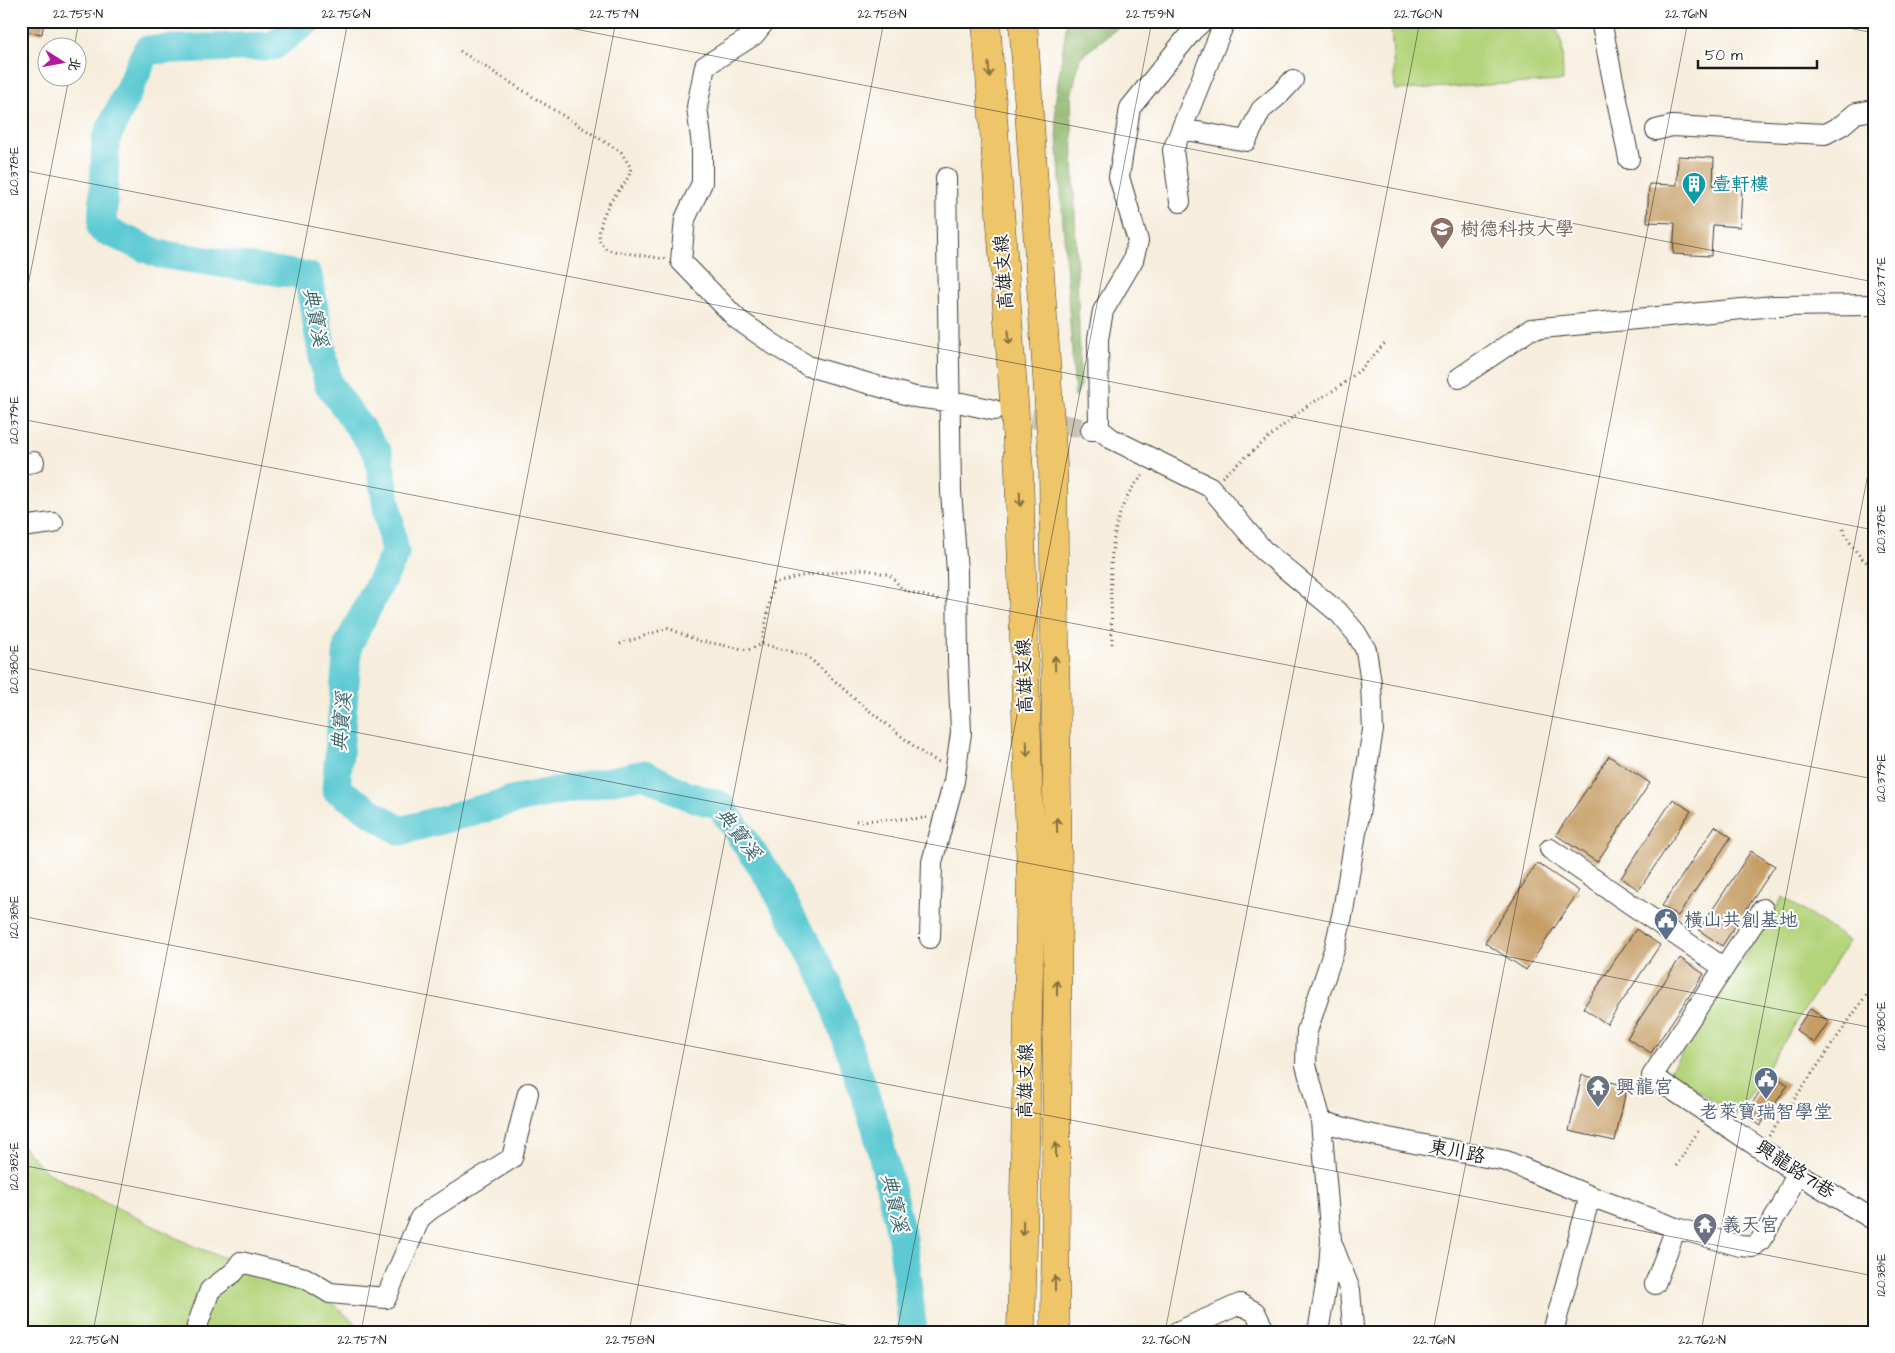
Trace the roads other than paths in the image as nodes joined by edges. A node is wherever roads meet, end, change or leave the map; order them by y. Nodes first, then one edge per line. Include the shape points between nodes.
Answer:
1 (765, 21) edge
2 (986, 21) edge
3 (1023, 21) edge
4 (1203, 21) edge
5 (1225, 21) edge
6 (1601, 21) edge
7 (1293, 80) dead end
8 (1874, 110) edge
9 (1182, 129) junction
10 (1656, 130) dead end
11 (1629, 159) dead end
12 (946, 178) dead end
13 (1180, 202) dead end
14 (1874, 305) edge
15 (1459, 378) dead end
16 (950, 402) junction
17 (994, 410) tunnel mouth
18 (53, 523) dead end
19 (21, 527) edge
20 (1550, 849) dead end
21 (1763, 909) dead end
22 (930, 938) dead end
23 (1724, 968) junction
24 (528, 1093) dead end
25 (1321, 1121) junction
26 (1797, 1173) junction
27 (1590, 1196) junction
28 (1874, 1220) edge
29 (1676, 1228) junction
30 (1331, 1240) junction
31 (1654, 1284) dead end
32 (1353, 1327) dead end
33 (199, 1332) edge
34 (1020, 1332) edge
35 (1055, 1332) edge
36 (1176, 1332) edge
37 (1266, 1332) edge
38 (1318, 1332) edge
39 (1553, 1332) edge

1 - 16 street via 754,35 705,66 697,107 702,183 685,220 681,261 737,319 808,366 915,397
2 -> 34 highway, 高雄支線 via 1020,480 1031,878
35 -> 3 highway, 高雄支線 via 1058,886 1053,465
4 - 25 street via 1130,108 1119,176 1138,241 1132,260 1103,311 1098,339 1095,430 1210,487 1263,550 1340,614 1366,650 1373,730 1337,938 1307,1032 1306,1065
5 - 9 street
6 - 11 street
7 - 9 street via 1261,110 1246,141
8 - 10 street via 1856,113 1825,134 1672,126
9 - 13 street via 1173,150
12 - 16 street
14 - 15 street via 1774,306 1531,329
16 - 17 street
16 - 22 street via 961,733 945,816 932,862
18 - 19 street
20 - 23 street
21 - 23 street
23 - 26 street, 興龍路71巷 via 1652,1076
24 - 33 street via 512,1158 420,1218 386,1298 330,1293 305,1278 242,1262 210,1290 197,1326
25 - 27 street, 東川路 via 1363,1133 1506,1161
25 - 30 street
26 - 28 street, 興龍路71巷
26 - 29 street, 東川路 via 1769,1228 1753,1247
27 - 29 street, 東川路
27 - 39 street
29 - 31 street
30 - 32 street via 1350,1290
30 - 38 street
36 - 37 street via 1240,1304 1254,1312

